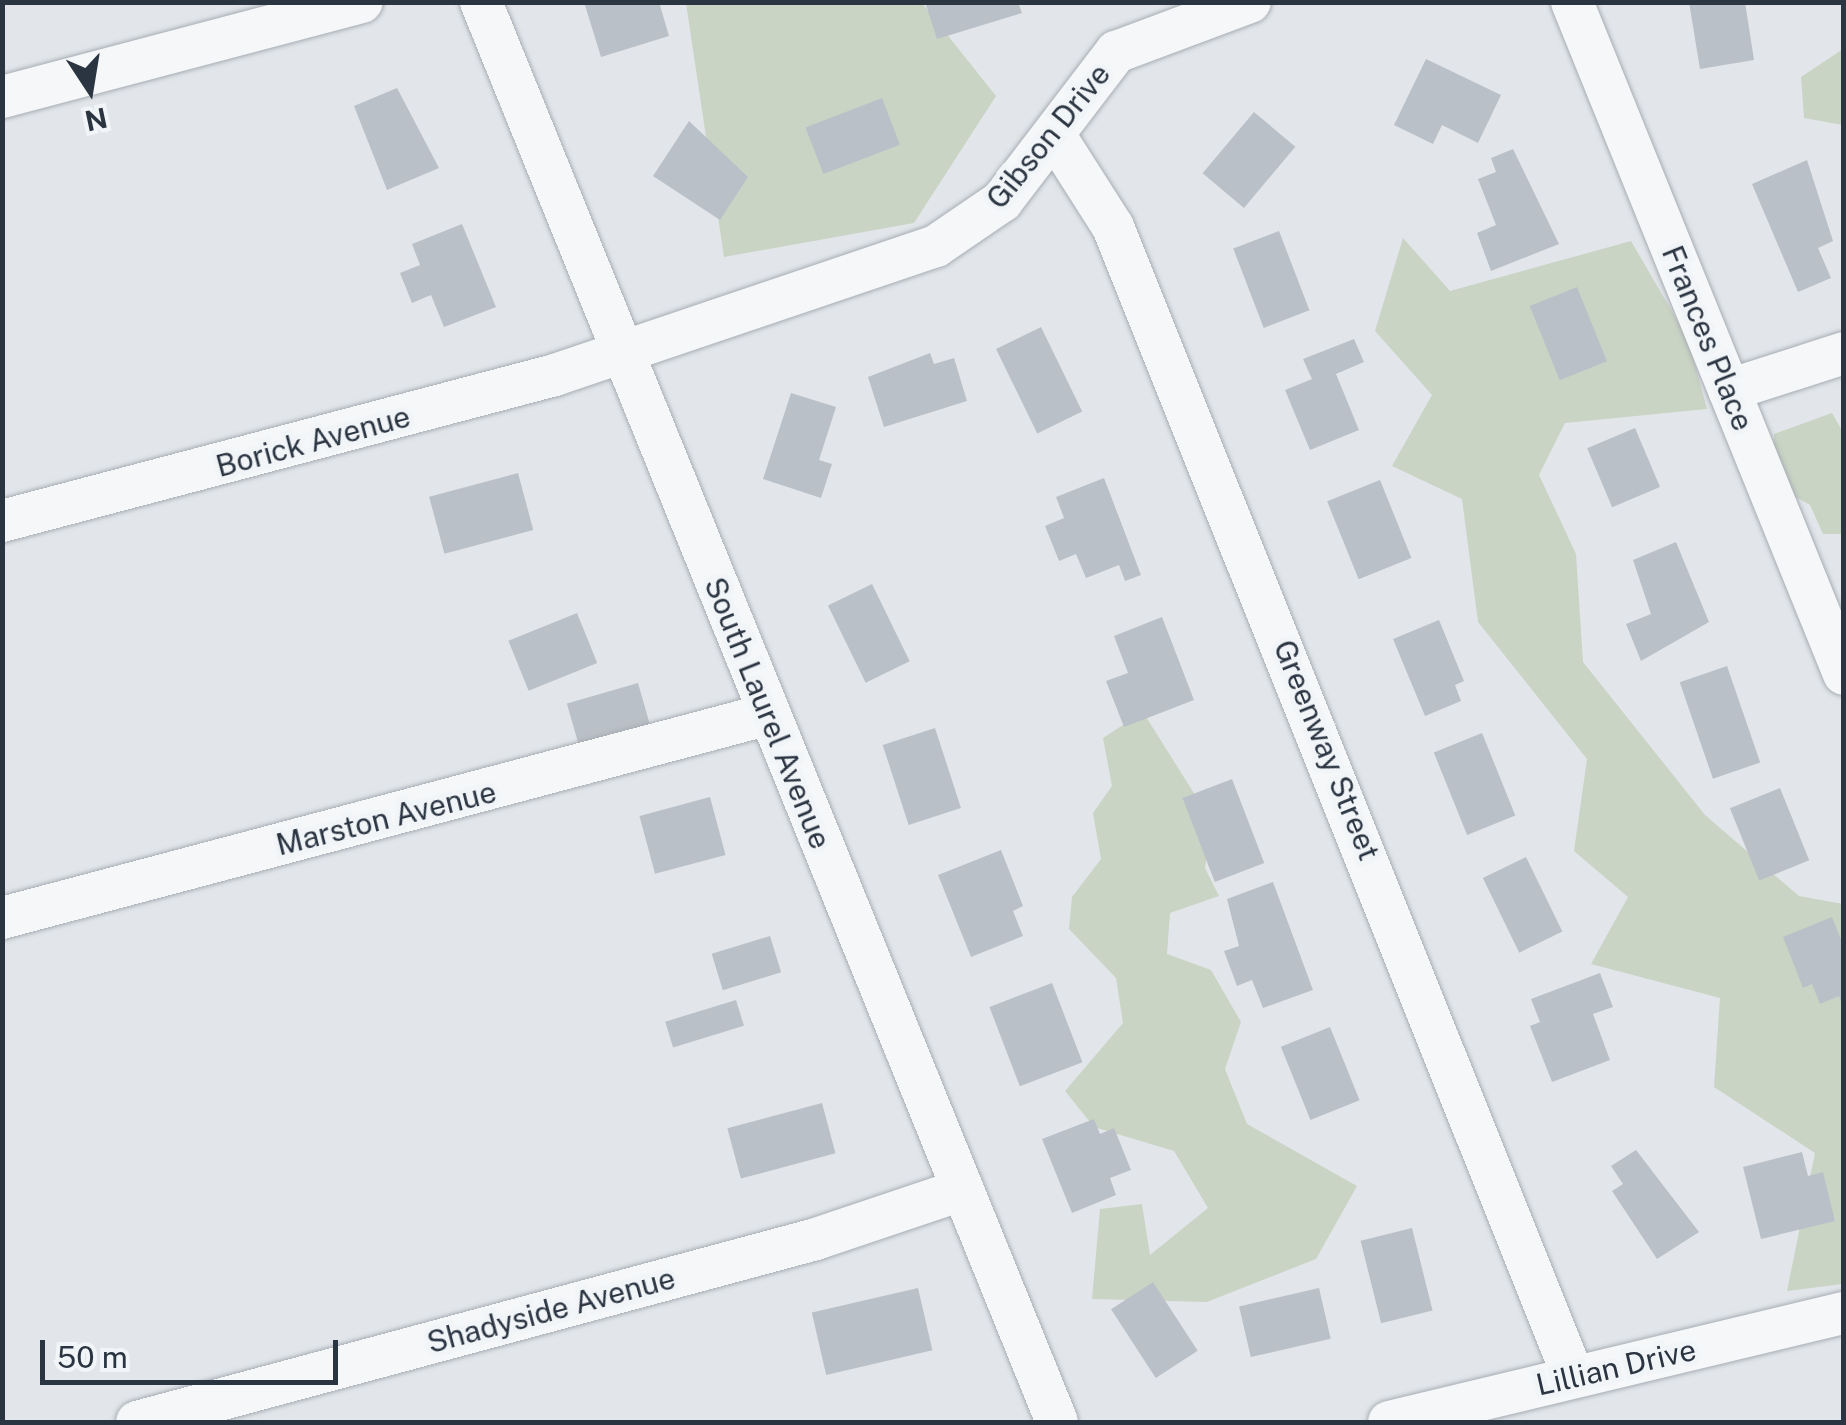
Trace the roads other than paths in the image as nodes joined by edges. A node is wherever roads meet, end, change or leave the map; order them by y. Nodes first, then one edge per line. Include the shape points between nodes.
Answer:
1 (362, 2) edge
2 (480, 2) edge
3 (1250, 2) edge
4 (1572, 2) edge
5 (2, 97) edge
6 (1054, 136) junction
7 (621, 351) junction
8 (1844, 353) edge
9 (1729, 390) junction
10 (2, 522) edge
11 (1844, 674) edge
12 (769, 714) junction
13 (2, 918) edge
14 (962, 1190) junction
15 (1844, 1312) edge
16 (1574, 1376) junction
17 (136, 1422) edge
18 (1057, 1422) edge
19 (1389, 1422) edge

1 - 5 street
2 - 7 street, South Laurel Avenue
3 - 6 street, Gibson Drive via 1116,52
4 - 9 street, Frances Place
6 - 7 street, Gibson Drive via 1002,201 936,246
6 - 16 street, Greenway Street via 1114,227
7 - 10 street, Borick Avenue
7 - 12 street, South Laurel Avenue
8 - 9 street
9 - 11 street, Frances Place
12 - 13 street, Marston Avenue
12 - 14 street, South Laurel Avenue
14 - 17 street, Shadyside Avenue via 816,1239
14 - 18 street, South Laurel Avenue
15 - 16 street, Lillian Drive
16 - 19 street, Lillian Drive

